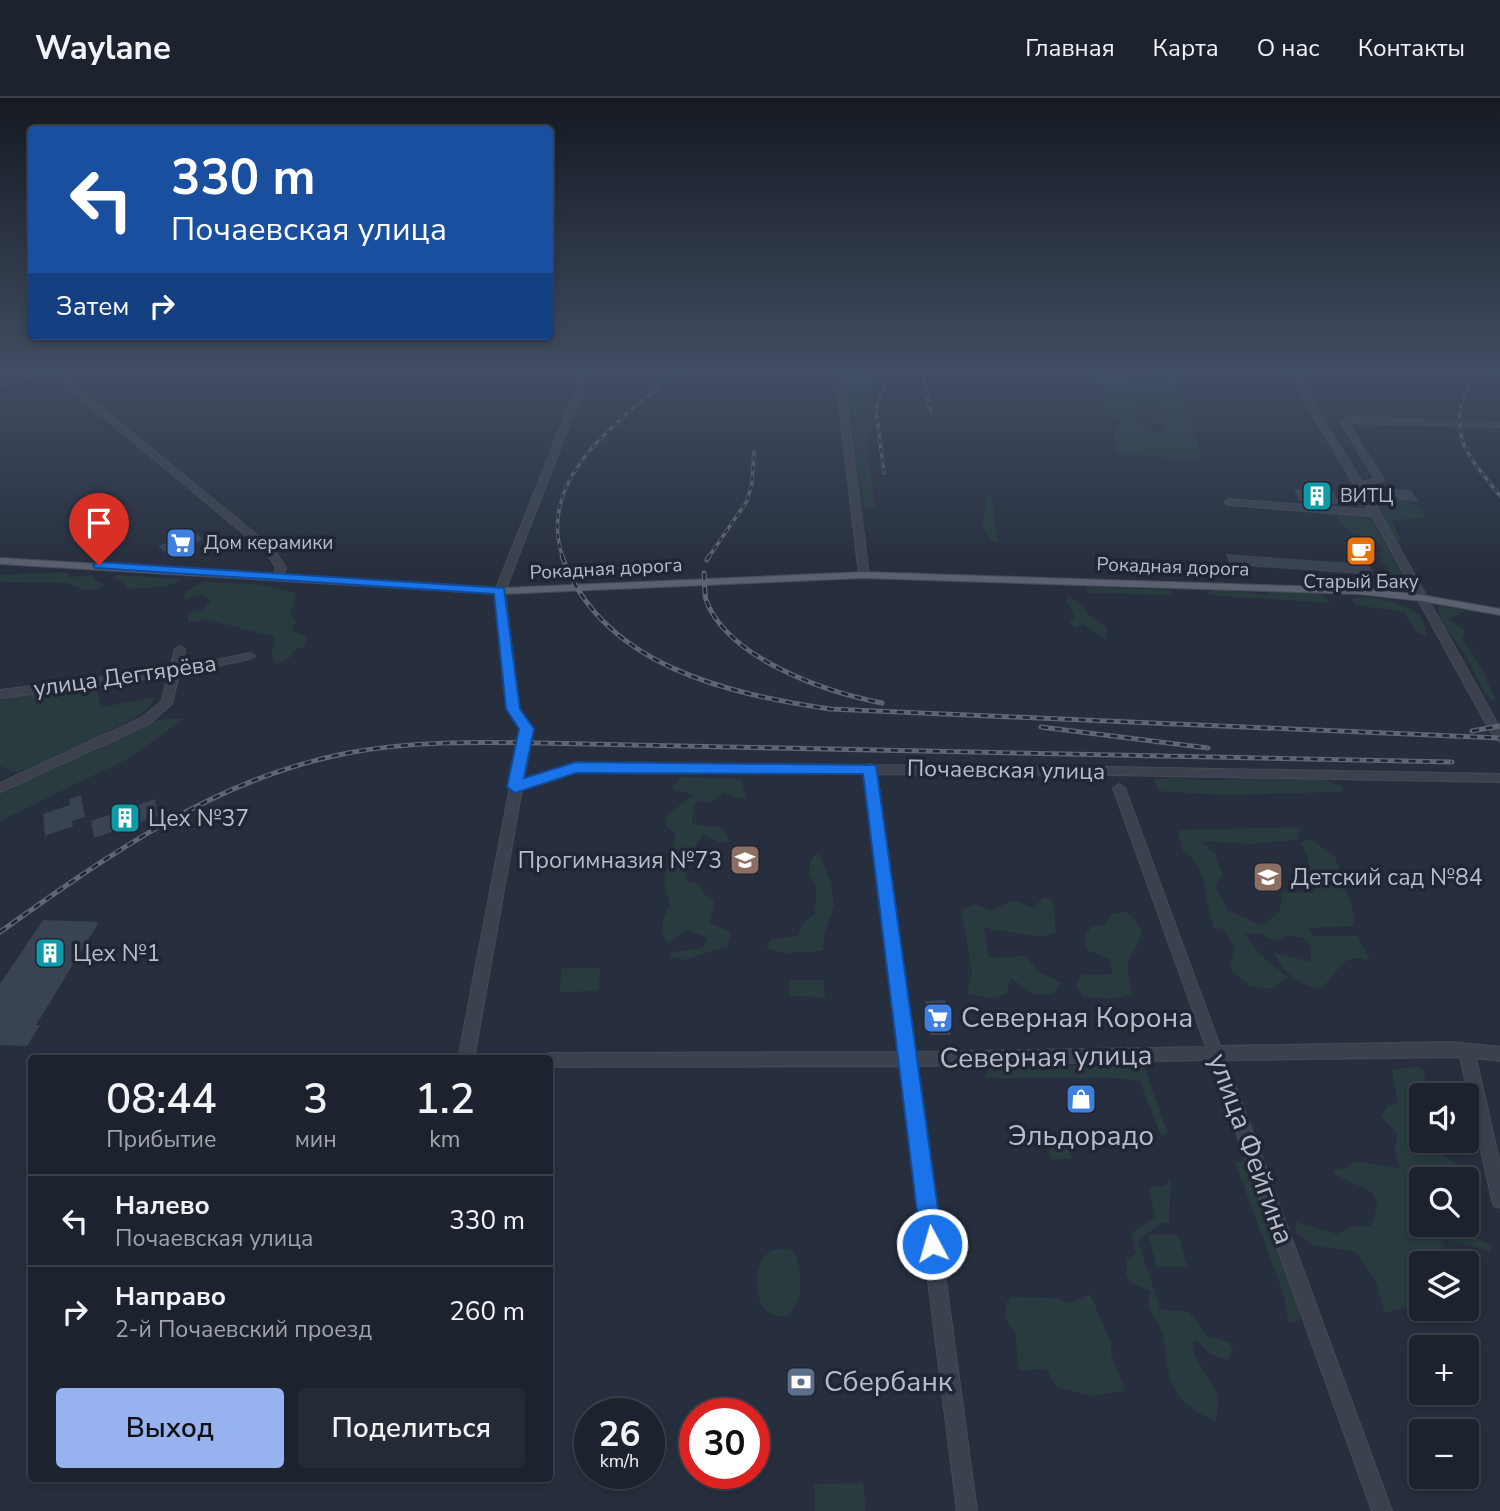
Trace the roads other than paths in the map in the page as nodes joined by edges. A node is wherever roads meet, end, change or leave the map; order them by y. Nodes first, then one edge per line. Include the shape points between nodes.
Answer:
1 (133, 438) edge
2 (560, 438) edge
3 (847, 438) edge
4 (1331, 438) edge
5 (1355, 438) edge
6 (1360, 485) junction
7 (1228, 502) dead end
8 (1374, 513) junction
9 (0, 561) edge
10 (864, 575) junction
11 (278, 577) junction
12 (500, 591) junction
13 (1422, 598) junction
14 (1500, 612) edge
15 (180, 649) dead end
16 (250, 656) dead end
17 (173, 672) junction
18 (0, 694) edge
19 (1500, 738) edge
20 (870, 768) junction
21 (1500, 778) edge
22 (515, 787) junction
23 (0, 788) edge
24 (1119, 788) dead end
25 (1466, 1050) junction
26 (1217, 1054) junction
27 (1500, 1054) edge
28 (467, 1055) edge
29 (908, 1059) junction
30 (553, 1060) edge
31 (1500, 1200) edge
32 (967, 1511) edge
33 (1382, 1511) edge

1 - 11 street via 271,551 281,568
2 - 12 street
3 - 10 street
4 - 6 street
5 - 6 street via 1380,480
6 - 8 street
7 - 8 street
8 - 13 street
9 - 11 main road, Рокадная дорога
10 - 12 main road, Рокадная дорога
10 - 13 main road, Рокадная дорога via 1293,588
11 - 12 main road, Рокадная дорога
12 - 22 street via 513,709 527,729
13 - 14 main road, Рокадная дорога
13 - 19 street
15 - 17 street
16 - 17 street, улица Дегтярёва
17 - 18 street, улица Дегтярёва
17 - 23 street via 166,704 145,721
20 - 21 street, Почаевская улица
20 - 22 street, Почаевская улица via 576,768
20 - 29 street
22 - 28 street
24 - 26 street, улица Фейгина
25 - 26 street, Северная улица
25 - 27 street, Северная улица
25 - 31 street
26 - 29 street, Северная улица
26 - 33 street, улица Фейгина
29 - 30 street, Северная улица
29 - 32 street

